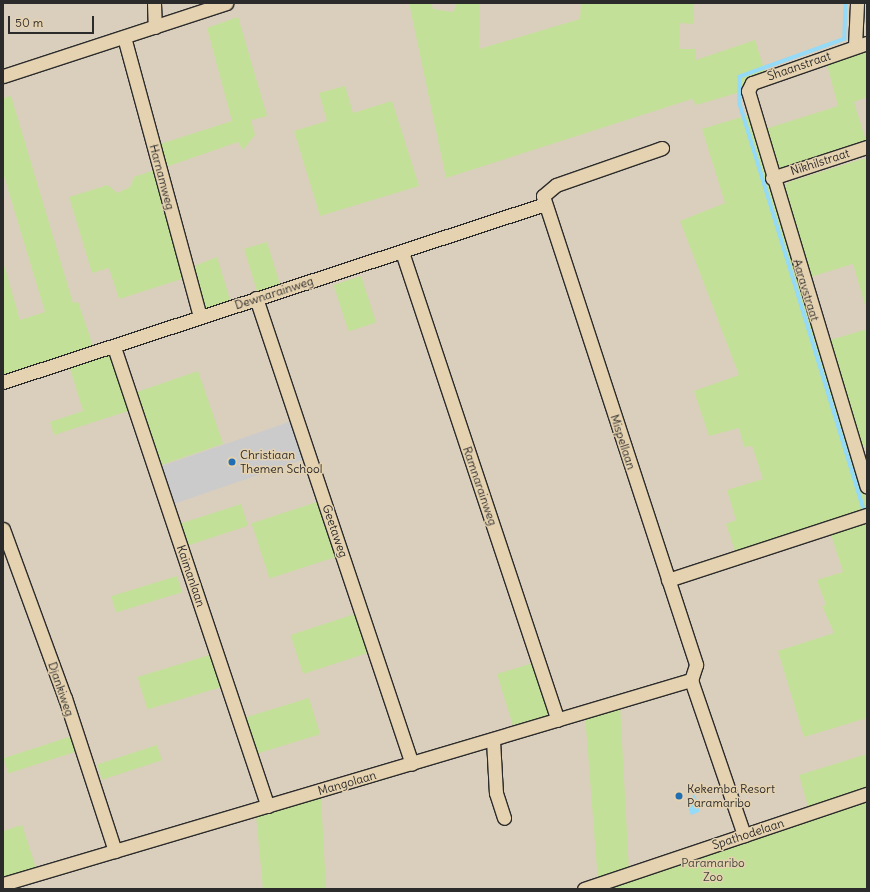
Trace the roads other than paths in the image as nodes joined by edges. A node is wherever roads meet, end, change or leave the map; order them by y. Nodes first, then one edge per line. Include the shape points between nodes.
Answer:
1 (154, 3) edge
2 (226, 3) edge
3 (857, 3) edge
4 (155, 26) junction
5 (124, 37) junction
6 (861, 45) edge
7 (3, 76) edge
8 (748, 91) joint
9 (867, 147) edge
10 (662, 148) dead end
11 (772, 178) junction
12 (545, 204) junction
13 (402, 252) junction
14 (256, 298) junction
15 (200, 316) junction
16 (114, 346) junction
17 (3, 382) edge
18 (867, 488) edge
19 (867, 515) edge
20 (3, 529) edge
21 (668, 580) junction
22 (691, 680) junction
23 (558, 720) junction
24 (493, 740) junction
25 (412, 764) junction
26 (867, 794) edge
27 (268, 806) junction
28 (504, 818) dead end
29 (744, 835) junction
30 (115, 851) junction
31 (3, 884) edge
32 (584, 889) edge

1 - 4 street
2 - 4 street
3 - 6 street, Shaanstraat
4 - 5 street
5 - 7 street
5 - 15 street, Harnamweg
6 - 8 street, Shaanstraat via 752,83
8 - 11 street, Aaravstraat
9 - 11 street, Nikhilstraat
10 - 12 street via 556,185 543,196
11 - 18 street, Aaravstraat
12 - 13 street, Dewnarainweg
12 - 21 street, Mispellaan
13 - 14 street, Dewnarainweg
13 - 23 street, Ramnarainweg
14 - 15 street, Dewnarainweg
14 - 25 street, Geetaweg
15 - 16 street, Dewnarainweg
16 - 17 street, Dewnarainweg
16 - 27 street, Kaimanlaan
19 - 21 street
20 - 30 street, Djankiweg via 65,698
21 - 22 street, Mispellaan via 696,665
22 - 23 street, Mangolaan
22 - 29 street
23 - 24 street, Mangolaan
24 - 25 street, Mangolaan
24 - 28 street via 496,793
25 - 27 street, Mangolaan
26 - 29 street, Spathodelaan
27 - 30 street, Mangolaan
29 - 32 street, Spathodelaan
30 - 31 street, Mangolaan

